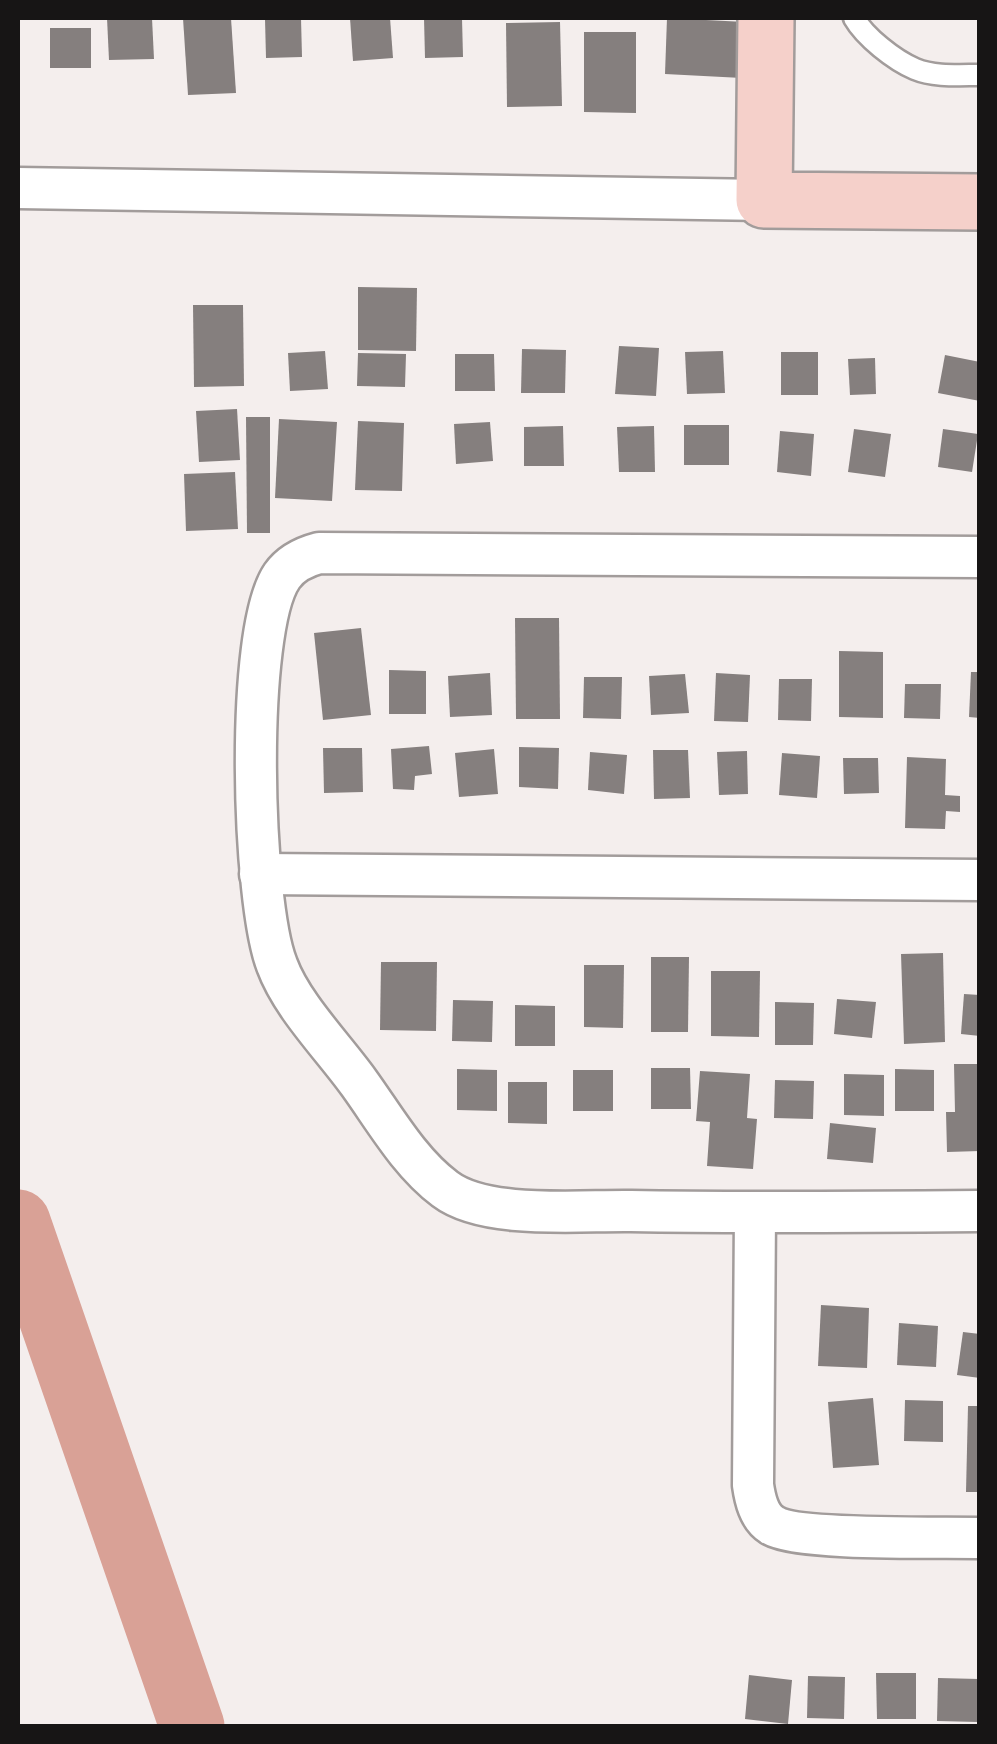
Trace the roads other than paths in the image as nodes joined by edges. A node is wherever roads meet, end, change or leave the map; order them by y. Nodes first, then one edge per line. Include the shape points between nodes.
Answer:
1 (766, 18) edge
2 (854, 18) edge
3 (980, 76) edge
4 (19, 180) edge
5 (764, 200) junction
6 (980, 202) edge
7 (980, 557) edge
8 (260, 874) junction
9 (980, 880) edge
10 (980, 1211) edge
11 (755, 1213) junction
12 (980, 1538) edge

1 - 5 street
2 - 3 lane via 916,70
4 - 5 street
5 - 6 street
7 - 8 street via 302,558 283,575 265,624 256,745
8 - 9 street
8 - 11 street via 278,968 383,1120 446,1190 512,1208
10 - 11 street
11 - 12 street via 753,1485 770,1525 800,1534

